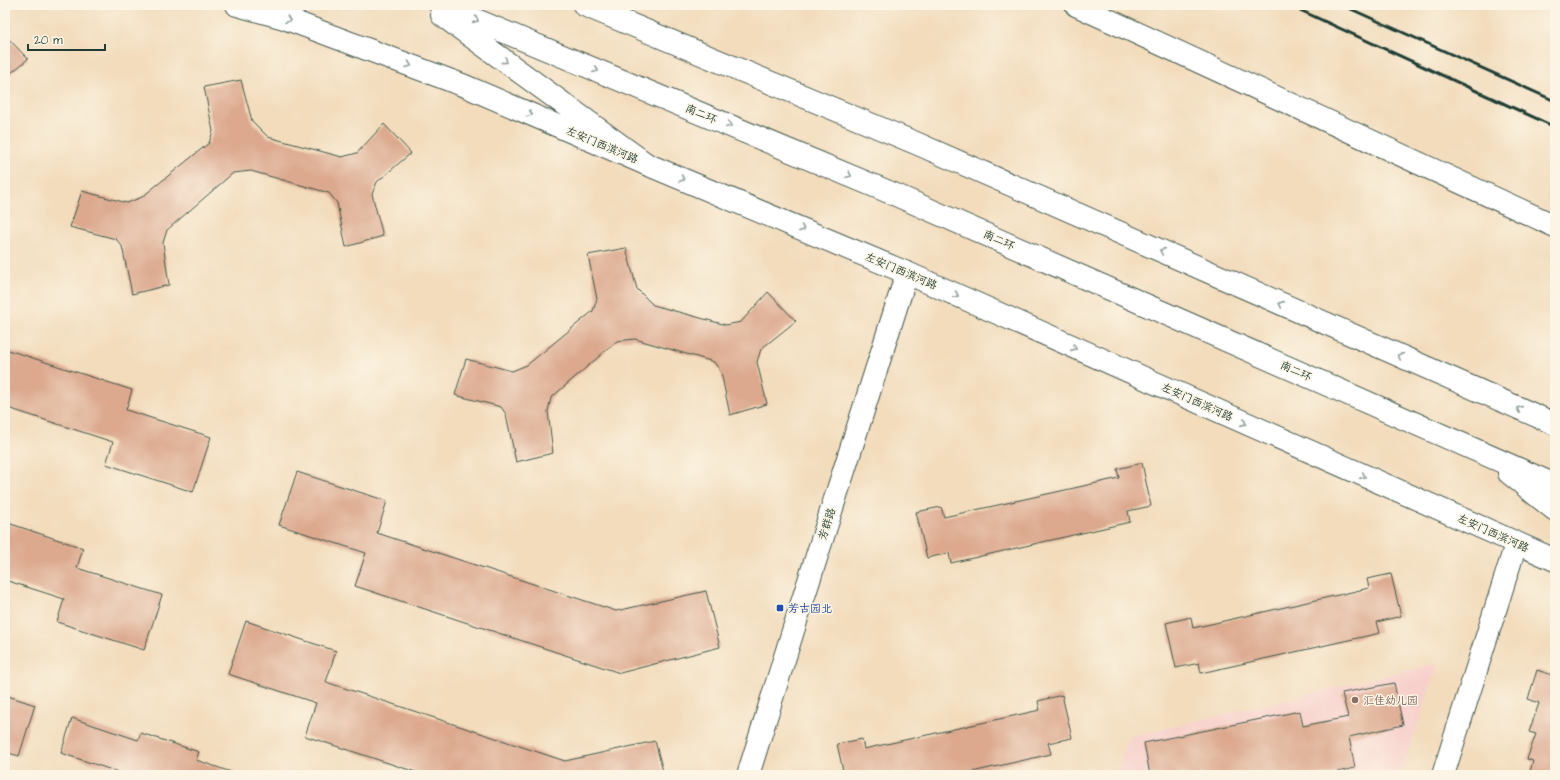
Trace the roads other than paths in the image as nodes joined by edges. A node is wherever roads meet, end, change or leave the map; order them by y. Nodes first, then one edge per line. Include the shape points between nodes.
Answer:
1 (237, 5) edge
2 (428, 5) edge
3 (440, 5) edge
4 (584, 5) edge
5 (1076, 5) edge
6 (646, 164) junction
7 (1555, 226) edge
8 (907, 273) junction
9 (1555, 424) edge
10 (1488, 455) junction
11 (1555, 485) edge
12 (1555, 510) edge
13 (1516, 544) junction
14 (1555, 560) edge
15 (748, 775) edge
16 (1443, 775) edge

1 -> 6 main road, 左安门西滨河路 via 284,18 464,86
2 -> 6 main road
3 -> 10 main road, 南二环 via 896,194
9 -> 4 main road via 918,144
5 - 7 main road
6 -> 8 main road, 左安门西滨河路
8 -> 13 main road, 左安门西滨河路
8 - 15 main road, 芳群路
10 - 11 main road, 南二环
10 - 12 main road
13 - 14 main road, 左安门西滨河路
13 - 16 main road

